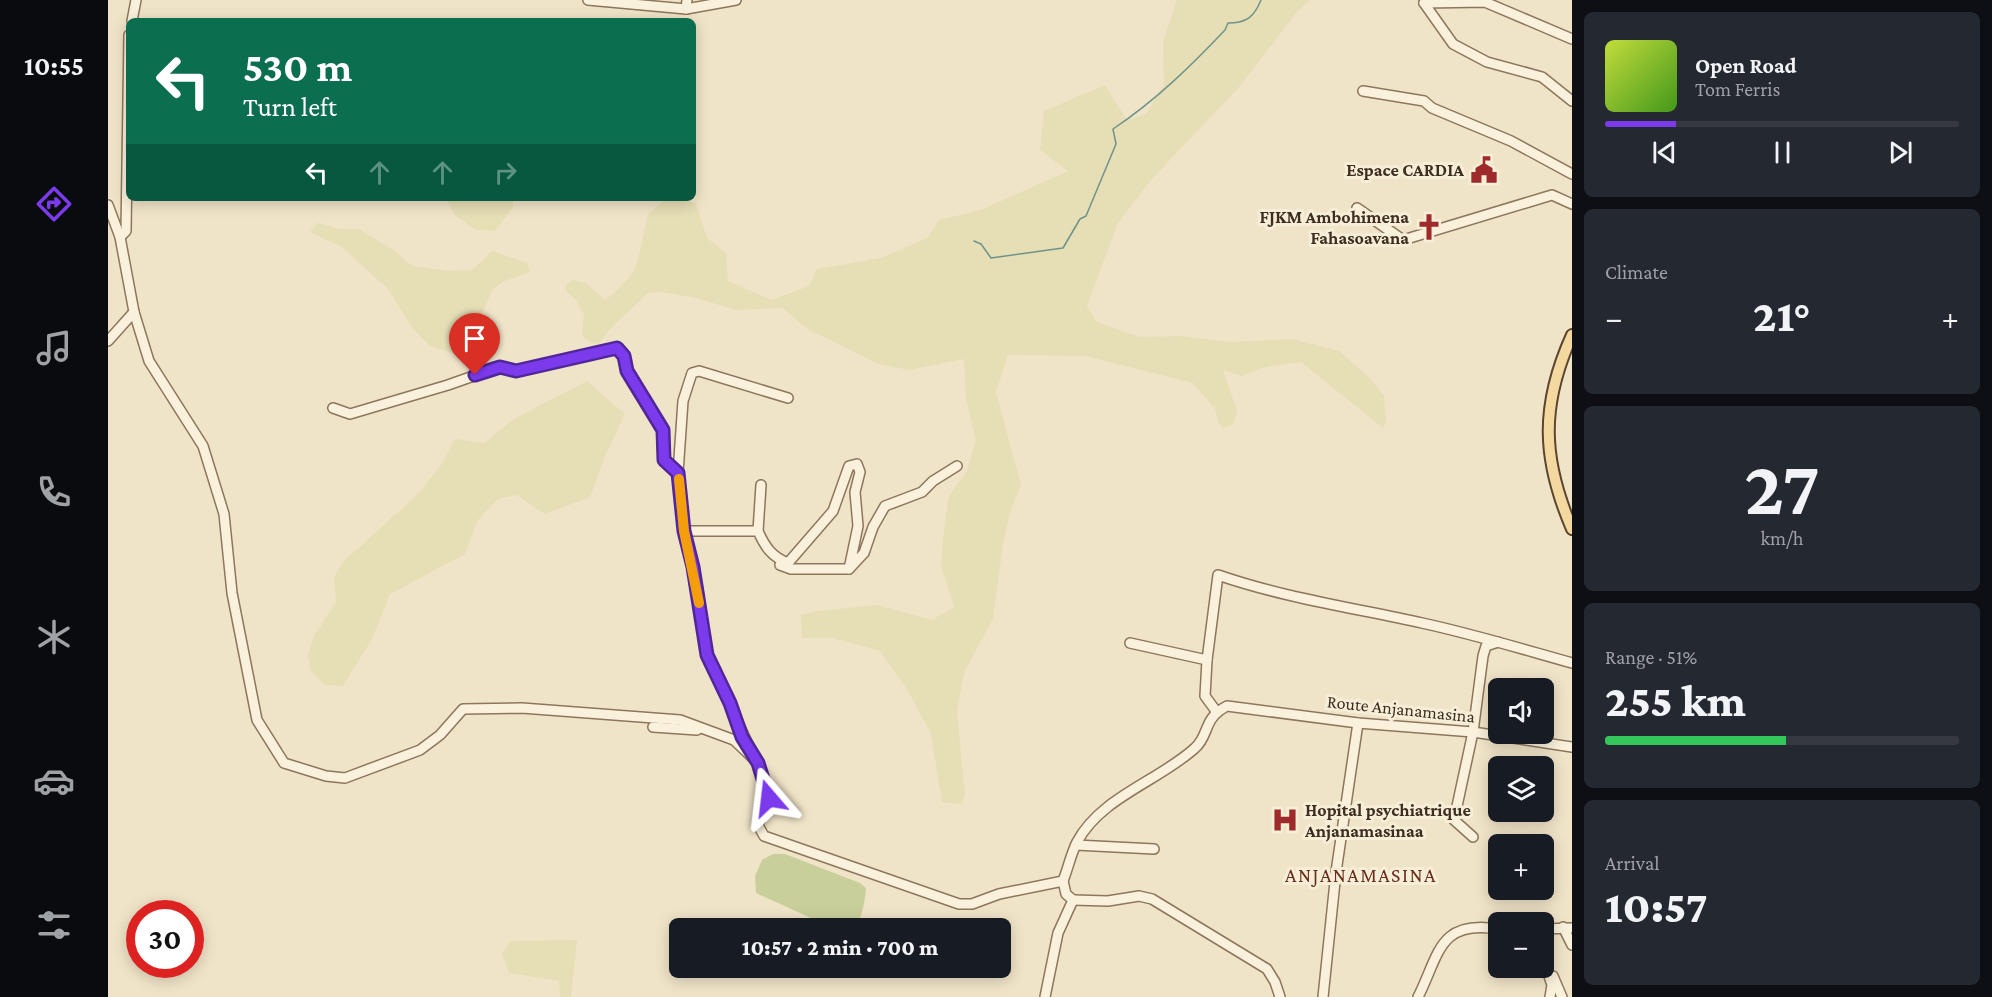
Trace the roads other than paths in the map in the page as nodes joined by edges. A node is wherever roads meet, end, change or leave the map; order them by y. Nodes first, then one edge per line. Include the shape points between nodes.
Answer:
1 (136, 0) edge
2 (588, 0) edge
3 (736, 0) edge
4 (686, 4) edge
5 (133, 18) edge
6 (1572, 39) edge
7 (1363, 92) dead end
8 (1572, 101) edge
9 (1572, 174) edge
10 (127, 201) edge
11 (1572, 204) edge
12 (108, 205) edge
13 (1357, 208) dead end
14 (120, 237) junction
15 (134, 312) junction
16 (1572, 335) edge
17 (108, 342) edge
18 (788, 398) dead end
19 (333, 408) dead end
20 (957, 466) dead end
21 (678, 473) junction
22 (761, 485) dead end
23 (1572, 529) edge
24 (684, 531) junction
25 (758, 531) junction
26 (776, 558) junction
27 (849, 569) junction
28 (1503, 642) junction
29 (1130, 643) dead end
30 (1207, 660) junction
31 (1572, 663) edge
32 (1216, 711) junction
33 (1358, 723) junction
34 (654, 728) dead end
35 (705, 730) junction
36 (1473, 732) junction
37 (1572, 747) edge
38 (758, 763) junction
39 (1473, 837) dead end
40 (1076, 845) junction
41 (1154, 849) dead end
42 (1063, 881) junction
43 (1073, 900) junction
44 (1488, 928) edge
45 (1568, 928) edge
46 (1572, 945) edge
47 (1550, 978) edge
48 (1553, 978) edge
49 (1572, 988) edge
50 (1562, 995) edge
51 (1045, 997) edge
52 (1280, 997) edge
53 (1323, 997) edge
54 (1418, 997) edge
55 (1550, 997) edge

1 - 5 street
2 - 4 street
3 - 4 street
6 - 8 street via 1485,2 1424,3 1453,44 1487,62 1542,77
7 - 9 street via 1424,101
10 - 14 street via 126,231
11 - 13 street via 1552,195 1403,240
12 - 14 street
14 - 15 street
15 - 17 street
15 - 35 street via 149,360 203,446 224,514 232,593 257,720 284,763 345,778 420,750 441,735 464,709 608,713 680,720
16 - 23 main road via 1557,368 1548,442 1550,468
18 - 21 street via 709,372 692,373 682,401
19 - 21 street via 350,414 500,367 516,371 617,348 663,430 664,460
20 - 27 street via 922,492 885,506 864,553
21 - 24 street
22 - 25 street
24 - 25 street
24 - 38 street via 707,655 742,737
25 - 26 street
26 - 27 street via 780,567 791,569
26 - 27 street via 788,563 815,535 833,511 849,466 857,464 858,526
28 - 30 street via 1291,598 1218,576
28 - 31 street
28 - 36 street via 1486,646
29 - 30 street
30 - 32 street via 1205,696
32 - 33 street, Route Anjanamasina via 1227,706
32 - 40 street via 1197,747 1097,816
33 - 36 street, Route Anjanamasina
33 - 53 street
34 - 35 street
35 - 38 street via 734,740
36 - 37 street, Route Anjanamasina
36 - 39 street via 1454,820
38 - 42 street via 769,798 758,825 764,836 959,904
40 - 41 street
40 - 42 street
42 - 43 street via 1066,894
43 - 51 street via 1058,933
43 - 52 street via 1108,901 1139,896 1163,903 1267,969
44 - 54 street via 1468,927 1446,939
45 - 46 street
47 - 55 street
48 - 50 street
49 - 50 street

